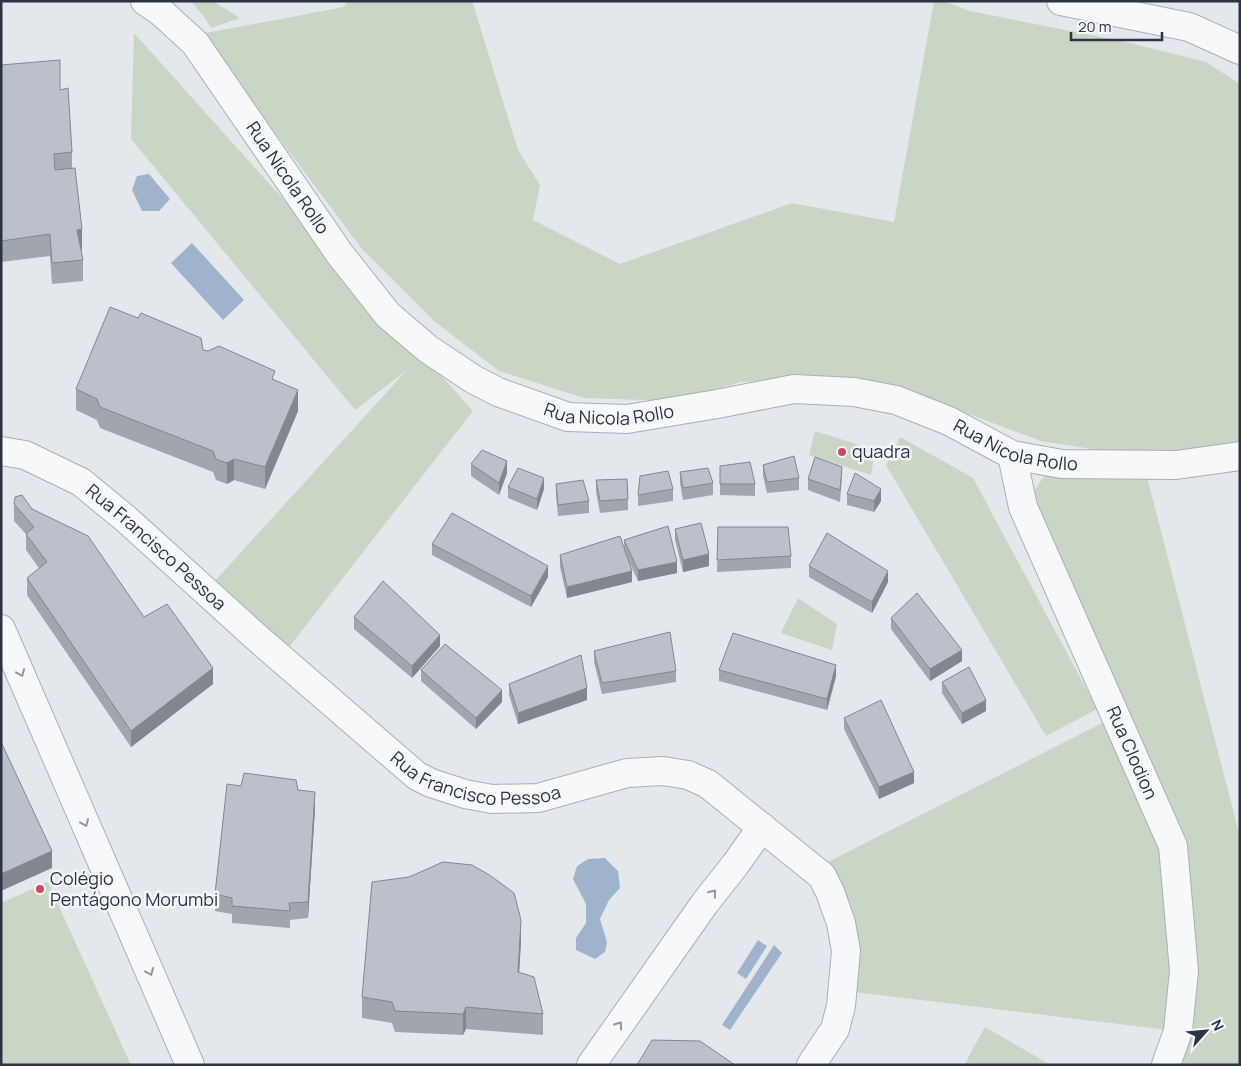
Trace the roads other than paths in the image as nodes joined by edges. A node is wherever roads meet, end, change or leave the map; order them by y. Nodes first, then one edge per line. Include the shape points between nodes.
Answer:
1 (145, 1) edge
2 (1061, 1) edge
3 (1240, 50) edge
4 (1, 451) edge
5 (1012, 455) junction
6 (1240, 456) edge
7 (1, 629) edge
8 (762, 828) junction
9 (190, 1065) edge
10 (591, 1065) edge
11 (811, 1065) edge
12 (1166, 1065) edge

1 - 5 street, Rua Nicola Rollo via 195,43 339,253 388,315 428,349 473,379 498,392 568,418 627,419 794,389 854,392 896,400 949,421
2 - 3 street via 1189,27
4 - 8 street, Rua Francisco Pessoa via 25,455 81,482 417,776 431,783 492,799 538,798 627,773 663,771 688,775 708,784
5 - 6 street, Rua Nicola Rollo via 1062,464 1137,466 1176,465
5 - 12 street, Rua Clodion via 1023,507 1173,846 1184,970 1178,1031
7 -> 9 street
10 -> 8 street
8 - 11 street, Rua Francisco Pessoa via 822,876 841,923 846,951 841,1006 835,1029

